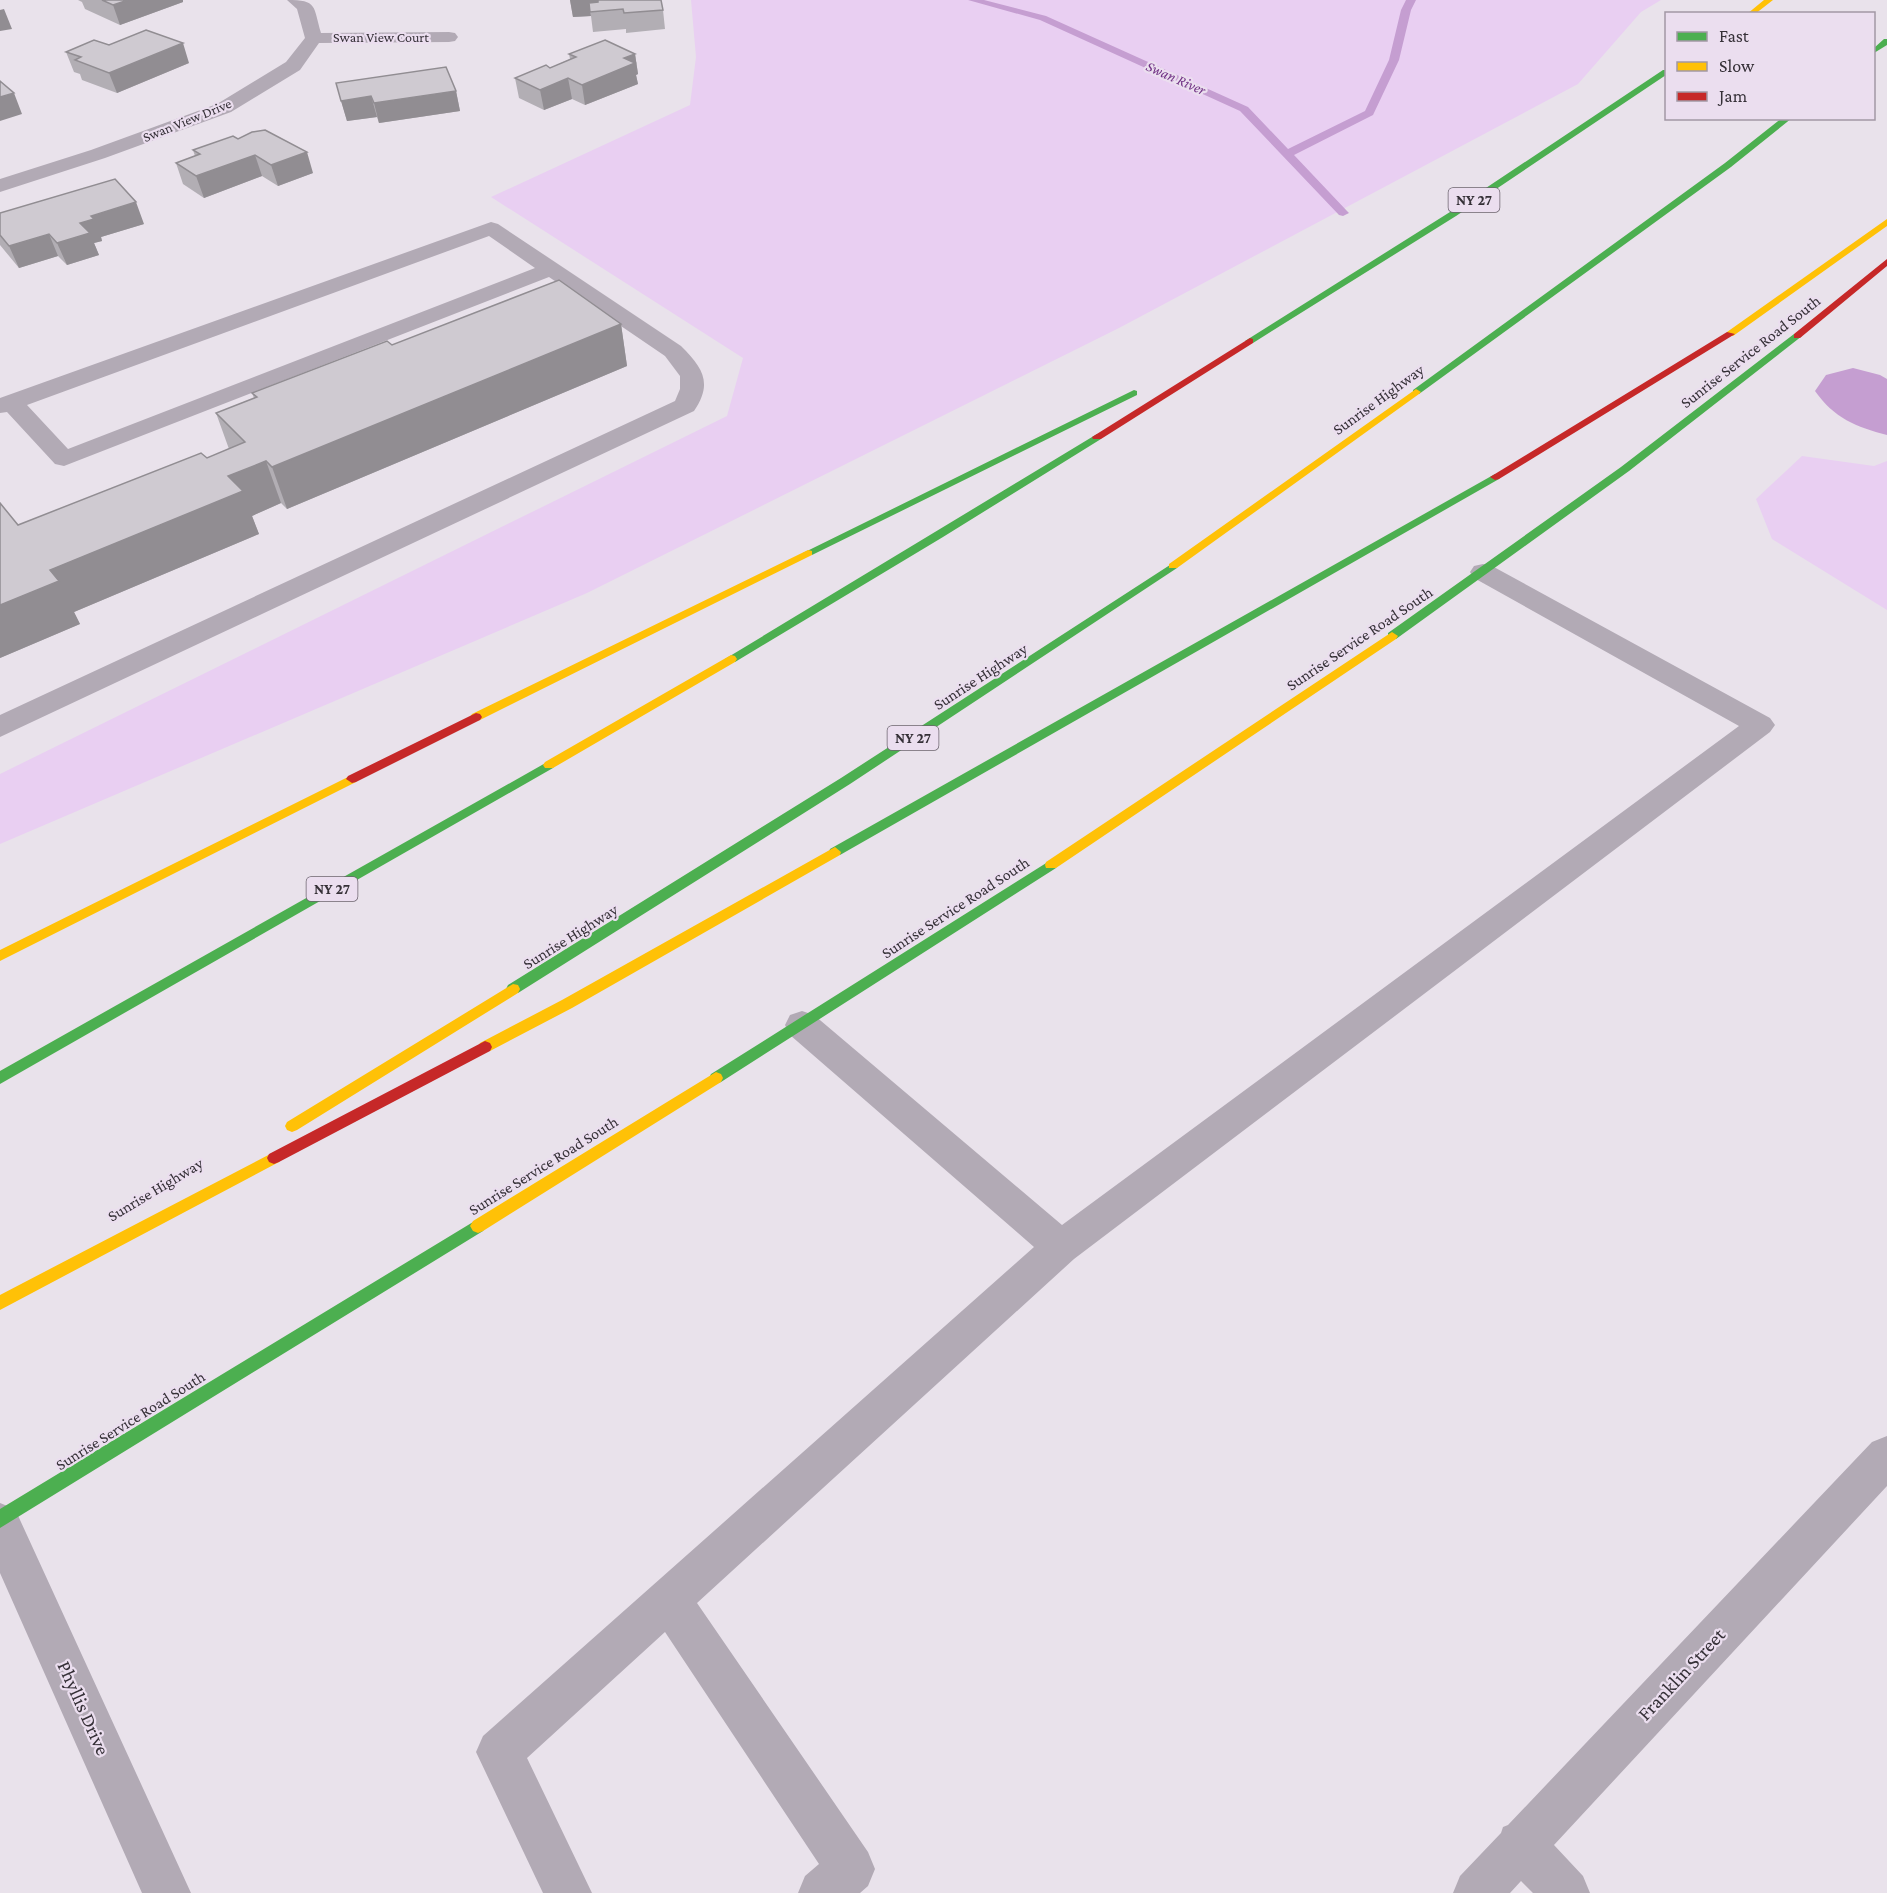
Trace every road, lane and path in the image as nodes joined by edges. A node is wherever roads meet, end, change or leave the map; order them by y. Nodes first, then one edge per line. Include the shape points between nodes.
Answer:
1 (296, 0) edge
2 (1769, 0) edge
3 (1753, 12) edge
4 (449, 37) dead end
5 (314, 38) junction
6 (1887, 41) edge
7 (1875, 50) edge
8 (1665, 73) edge
9 (1785, 120) edge
10 (0, 186) edge
11 (1887, 222) edge
12 (1887, 262) edge
13 (550, 269) junction
14 (1280, 324) junction
15 (5, 404) edge
16 (1484, 572) junction
17 (0, 727) edge
18 (0, 956) edge
19 (802, 1025) junction
20 (0, 1077) edge
21 (277, 1135) dead end
22 (195, 1184) dead end
23 (1061, 1247) junction
24 (0, 1302) edge
25 (1887, 1456) edge
26 (0, 1519) edge
27 (0, 1524) edge
28 (668, 1599) junction
29 (1520, 1844) junction
30 (167, 1893) edge
31 (568, 1893) edge
32 (822, 1893) edge
33 (1477, 1893) edge
34 (1566, 1893) edge

1 - 5 street via 304,7
2 - 3 main road
4 - 5 street, Swan View Court
5 - 10 street, Swan View Drive via 293,66 224,108
6 - 7 main road
8 - 14 main road, NY 27
9 - 21 main road, Sunrise Highway / NY 27 via 1256,509 1036,659 740,849
11 - 24 main road via 1726,337 1544,449 567,1004
12 - 16 main road, Sunrise Service Road South via 1728,391
13 - 15 street via 491,228
13 - 15 street via 64,459
13 - 17 street via 674,351 694,378 694,391 685,406
14 - 18 main road via 400,754
14 - 20 main road, NY 27 via 663,700
16 - 19 main road, Sunrise Service Road South via 1055,863
16 - 23 street via 1760,725
19 - 23 street
19 - 26 main road, Sunrise Service Road South
22 - 24 main road, Sunrise Highway
23 - 28 street
25 - 29 street, Franklin Street
27 - 30 street, Phyllis Drive
28 - 31 street via 499,1752
28 - 32 street via 851,1869
29 - 33 street, Franklin Street
29 - 34 street

